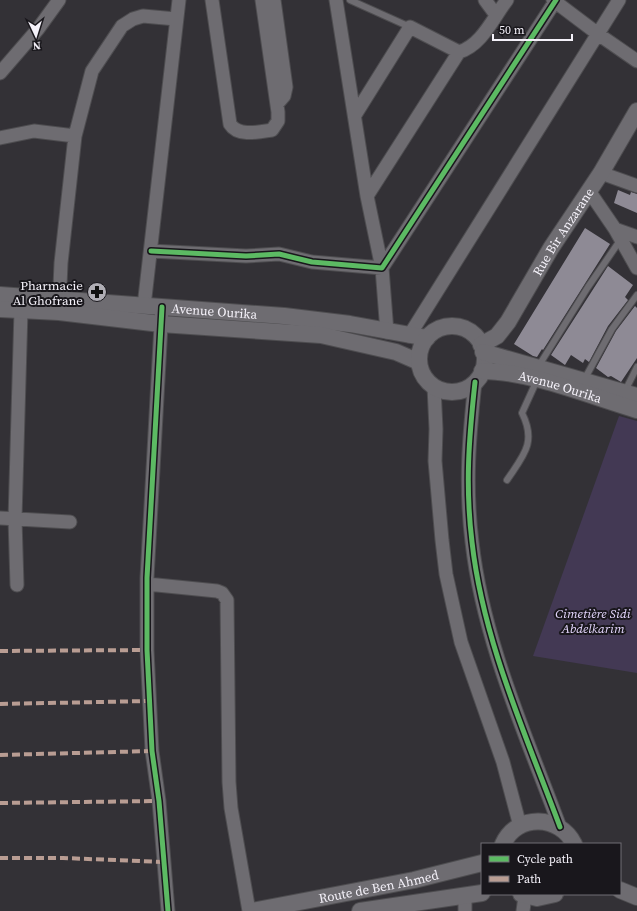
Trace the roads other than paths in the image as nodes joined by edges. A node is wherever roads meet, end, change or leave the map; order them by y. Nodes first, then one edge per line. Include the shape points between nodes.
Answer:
1 (59, 0) edge
2 (179, 0) edge
3 (212, 0) edge
4 (262, 0) edge
5 (274, 0) edge
6 (336, 0) edge
7 (350, 0) edge
8 (485, 0) edge
9 (507, 0) edge
10 (619, 0) edge
11 (555, 1) edge
12 (496, 14) junction
13 (176, 19) junction
14 (410, 27) junction
15 (598, 34) junction
16 (459, 52) junction
17 (637, 61) edge
18 (0, 73) edge
19 (277, 104) junction
20 (637, 111) edge
21 (355, 115) junction
22 (632, 128) edge
23 (75, 136) junction
24 (0, 138) edge
25 (601, 173) junction
26 (637, 186) edge
27 (589, 191) junction
28 (367, 196) junction
29 (618, 234) junction
30 (637, 237) edge
31 (151, 251) junction
32 (382, 268) junction
33 (637, 268) edge
34 (637, 294) edge
35 (0, 295) edge
36 (60, 305) junction
37 (144, 306) junction
38 (162, 307) junction
39 (0, 309) edge
40 (21, 310) junction
41 (161, 324) junction
42 (387, 332) junction
43 (409, 336) junction
44 (427, 338) junction
45 (482, 348) junction
46 (419, 362) junction
47 (637, 367) edge
48 (537, 374) junction
49 (479, 377) junction
50 (584, 380) junction
51 (434, 387) junction
52 (631, 394) edge
53 (637, 410) edge
54 (506, 480) dead end
55 (0, 518) edge
56 (15, 519) junction
57 (70, 522) dead end
58 (147, 584) junction
59 (17, 585) dead end
60 (520, 826) junction
61 (560, 827) junction
62 (504, 843) edge
63 (573, 843) edge
64 (481, 863) edge
65 (621, 890) edge
66 (481, 894) edge
67 (551, 895) edge
68 (637, 897) edge
69 (523, 900) edge
70 (465, 903) edge
71 (397, 908) edge
72 (168, 911) edge
73 (250, 911) edge
74 (360, 911) edge

1 - 18 street
2 - 13 street
3 - 19 street via 230,124 243,132 272,130 278,122
4 - 19 street
5 - 19 street via 286,87 284,96
6 - 21 street
7 - 14 lane
8 - 12 street
9 - 12 street
10 - 15 street
11 - 15 street
11 - 32 street
12 - 16 street via 477,42
13 - 23 street via 143,16 122,26 92,71
13 - 31 street
14 - 16 street
14 - 21 street
15 - 17 street
15 - 43 street
16 - 28 street
20 - 22 street, Rue Bir Anzarane
21 - 28 street
22 - 25 street, Rue Bir Anzarane
23 - 24 street via 34,131
23 - 36 street
25 - 26 street
25 - 27 street, Rue Bir Anzarane
27 - 29 street
27 - 45 street, Rue Bir Anzarane via 551,248 508,322 497,336
28 - 32 street
29 - 30 street
29 - 33 street
29 - 48 lane
31 - 32 street via 246,256 279,254 312,262
31 - 37 street
32 - 42 street
34 - 50 lane via 612,329
35 - 36 street, Avenue Ourika
36 - 37 street, Avenue Ourika
36 - 40 street, Avenue Ourika
36 - 41 street, Avenue Ourika
37 - 38 street, Avenue Ourika
38 - 41 street
38 - 42 street, Avenue Ourika via 284,316 350,324
39 - 40 street, Avenue Ourika
40 - 56 street
41 - 46 street, Avenue Ourika via 321,335 396,352
41 - 58 street
42 - 43 street, Avenue Ourika
43 - 44 street, Avenue Ourika
44 - 45 street, Avenue Ourika via 445,327 456,327 466,330 475,337
44 - 46 street via 420,349
45 - 48 street, Avenue Ourika
45 - 49 street via 484,361
46 - 51 street via 421,372
47 - 52 lane
48 - 49 street, Avenue Ourika via 498,371
48 - 50 street, Avenue Ourika
48 - 53 street, Avenue Ourika
48 - 54 lane via 522,413 529,436 526,450
49 - 51 street via 463,390 455,392
49 - 61 street via 469,428 467,461 472,542 493,641
50 - 52 street, Avenue Ourika
51 - 60 street via 435,461 446,574 461,642 503,762
55 - 56 street
56 - 57 street
56 - 59 street
58 - 72 street via 149,701
58 - 73 street via 217,591 227,600 229,782 231,808
60 - 61 street via 533,821 547,822
60 - 62 street via 512,831
61 - 63 street
64 - 73 street, Route de Ben Ahmed via 414,880
65 - 68 street
66 - 70 street, Route de Ben Ahmed
67 - 69 street
70 - 71 street, Route de Ben Ahmed
71 - 74 street, Route de Ben Ahmed

